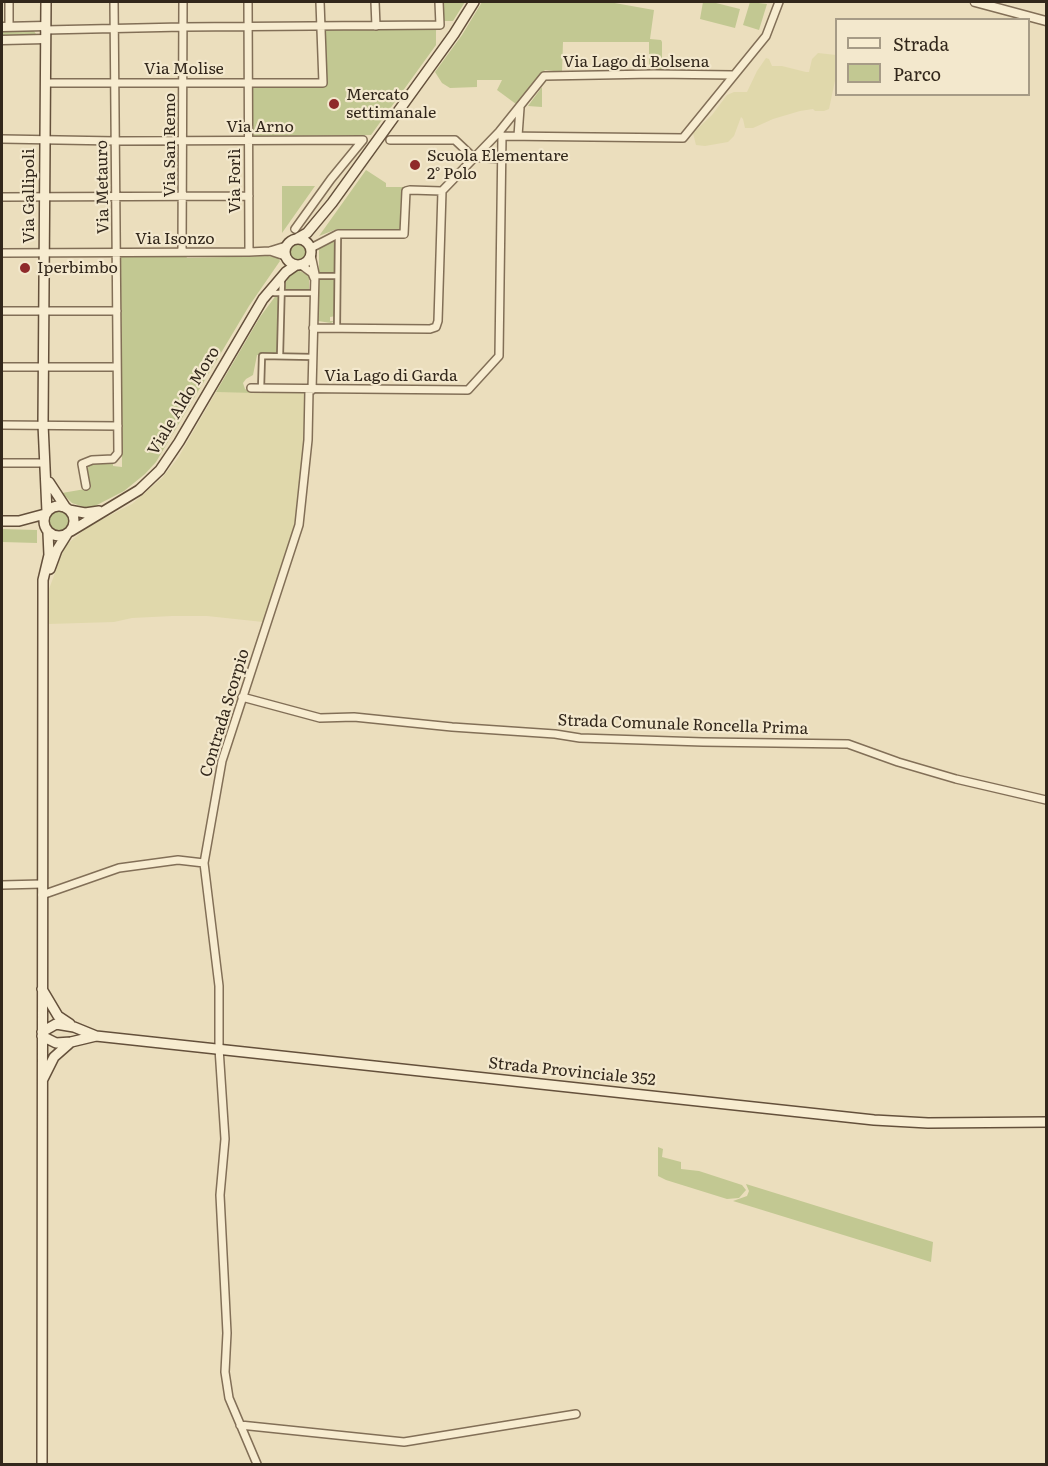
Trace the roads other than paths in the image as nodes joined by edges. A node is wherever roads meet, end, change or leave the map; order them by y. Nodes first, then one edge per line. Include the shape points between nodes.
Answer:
1 (9, 2) edge
2 (46, 2) edge
3 (114, 2) edge
4 (183, 2) edge
5 (248, 2) edge
6 (320, 2) edge
7 (375, 2) edge
8 (439, 2) edge
9 (474, 2) edge
10 (779, 2) edge
11 (975, 2) edge
12 (1047, 21) edge
13 (5, 26) edge
14 (376, 26) junction
15 (183, 27) junction
16 (321, 27) junction
17 (115, 28) junction
18 (248, 28) junction
19 (45, 32) junction
20 (2, 40) edge
21 (733, 75) junction
22 (115, 82) junction
23 (248, 82) junction
24 (45, 83) junction
25 (183, 83) junction
26 (520, 108) junction
27 (501, 134) junction
28 (518, 136) junction
29 (2, 139) edge
30 (45, 139) junction
31 (183, 140) junction
32 (249, 140) junction
33 (390, 140) dead end
34 (116, 141) junction
35 (473, 158) junction
36 (501, 159) junction
37 (442, 191) junction
38 (183, 196) junction
39 (249, 196) junction
40 (2, 197) edge
41 (44, 197) junction
42 (116, 197) junction
43 (332, 203) junction
44 (297, 234) junction
45 (338, 234) junction
46 (311, 250) junction
47 (44, 252) junction
48 (117, 252) junction
49 (182, 252) junction
50 (249, 252) junction
51 (2, 253) edge
52 (286, 253) junction
53 (298, 265) junction
54 (280, 276) junction
55 (337, 276) junction
56 (314, 278) junction
57 (281, 293) junction
58 (314, 293) junction
59 (266, 295) junction
60 (2, 311) edge
61 (44, 311) junction
62 (117, 311) junction
63 (313, 328) junction
64 (337, 328) junction
65 (280, 356) junction
66 (313, 357) junction
67 (2, 367) edge
68 (44, 367) junction
69 (116, 367) junction
70 (251, 388) dead end
71 (261, 388) junction
72 (311, 390) junction
73 (43, 424) junction
74 (2, 425) edge
75 (118, 426) junction
76 (45, 463) junction
77 (2, 464) edge
78 (86, 486) dead end
79 (116, 505) junction
80 (68, 509) junction
81 (46, 513) junction
82 (2, 521) edge
83 (19, 521) junction
84 (47, 531) junction
85 (69, 533) junction
86 (43, 598) junction
87 (242, 697) junction
88 (1047, 800) edge
89 (204, 863) junction
90 (42, 884) junction
91 (2, 885) edge
92 (42, 894) junction
93 (42, 989) junction
94 (74, 1027) junction
95 (42, 1034) junction
96 (96, 1036) junction
97 (71, 1042) junction
98 (219, 1048) junction
99 (42, 1082) junction
100 (1047, 1122) edge
101 (576, 1414) dead end
102 (240, 1425) junction
103 (42, 1464) edge
104 (257, 1464) edge

1 - 13 street
2 - 19 main road, Via Gallipoli
3 - 17 street, Via Metauro
4 - 15 street, Via San Remo
5 - 18 street, Via Forlì
6 - 16 street
7 - 14 street
8 - 14 street via 440,25
9 - 43 main road, Viale Aldo Moro
10 - 21 street via 766,36
11 - 12 street
13 - 19 street
14 - 16 street
15 - 17 street
15 - 18 street
15 - 25 street, Via San Remo
16 - 18 street
16 - 23 street, Via Molise via 323,83
17 - 19 street
17 - 22 street, Via Metauro
18 - 23 street, Via Forlì
19 - 20 street
19 - 24 main road, Via Gallipoli
21 - 26 street, Via Lago di Bolsena via 544,76
21 - 28 street via 683,138
22 - 24 street, Via Molise
22 - 25 street, Via Molise
22 - 34 street, Via Metauro
23 - 25 street, Via Molise
23 - 32 street, Via Forlì
24 - 30 main road, Via Gallipoli
25 - 31 street, Via San Remo
26 - 27 street
26 - 28 street
27 - 28 street
27 - 35 street
27 - 36 street, Via Lago di Garda
29 - 30 street, Via Arno
30 - 34 street, Via Arno
30 - 41 main road, Via Gallipoli
31 - 32 street, Via Arno
31 - 34 street, Via Arno
31 - 38 street, Via San Remo
32 - 39 street, Via Forlì
32 - 44 street, Via Arno via 363,140 331,178
33 - 35 street via 455,140
34 - 42 street, Via Metauro
35 - 36 street
35 - 37 street
36 - 72 street, Via Lago di Garda via 499,356 468,390
37 - 45 street via 406,191 404,234
37 - 64 street via 436,327
38 - 39 street
38 - 42 street
38 - 49 street, Via San Remo
39 - 50 street, Via Forlì
40 - 41 street
41 - 42 street
41 - 47 main road, Via Gallipoli
42 - 48 street, Via Metauro
43 - 44 main road, Viale Aldo Moro via 307,232
43 - 46 main road, Viale Aldo Moro via 315,232
44 - 46 main road
44 - 52 main road, Viale Aldo Moro
45 - 46 street
45 - 55 street
46 - 53 main road, Viale Aldo Moro via 307,262
46 - 56 street, Contrada Scorpio
47 - 48 street, Via Isonzo
47 - 51 street, Via Isonzo
47 - 61 main road, Via Gallipoli
48 - 49 street, Via Isonzo
48 - 62 street, Via Metauro
49 - 50 street, Via Isonzo
50 - 52 street, Via Isonzo
52 - 53 main road
52 - 54 main road, Viale Aldo Moro
53 - 54 main road, Viale Aldo Moro
53 - 56 street
54 - 57 street
54 - 59 main road, Viale Aldo Moro
55 - 56 street
55 - 64 street
56 - 58 street, Contrada Scorpio
57 - 58 street
57 - 59 street
57 - 65 street
58 - 63 street, Contrada Scorpio
59 - 79 main road, Viale Aldo Moro via 167,460 140,490
60 - 61 street
61 - 62 street
61 - 68 main road, Via Gallipoli
62 - 69 street, Via Metauro
63 - 64 street
63 - 66 street, Contrada Scorpio
65 - 66 street
65 - 71 street via 262,356
66 - 72 street, Contrada Scorpio
67 - 68 street
68 - 69 street
68 - 73 main road, Via Gallipoli
69 - 75 street, Via Metauro
70 - 71 street, Via Lago di Garda
71 - 72 street, Via Lago di Garda
72 - 87 street, Contrada Scorpio via 299,525
73 - 74 street
73 - 75 street
73 - 76 main road, Via Gallipoli
75 - 78 street, Via Metauro via 117,456 82,464
76 - 77 street
76 - 80 main road, Via Gallipoli via 52,489
76 - 81 main road, Via Gallipoli
79 - 80 main road, Viale Aldo Moro via 93,513
79 - 85 main road, Viale Aldo Moro
80 - 81 main road, Viale Aldo Moro via 54,507
80 - 85 main road via 74,523
81 - 83 main road, Viale Aldo Moro
81 - 84 main road via 43,521
82 - 83 main road, Viale Aldo Moro
83 - 84 main road, Viale Aldo Moro
84 - 85 main road, Viale Aldo Moro via 57,537
84 - 86 main road via 49,555
85 - 86 main road via 54,558
86 - 90 main road
87 - 88 street, Strada Comunale Roncella Prima via 320,718 354,717 591,739 856,745 898,762
87 - 89 street, Contrada Scorpio via 217,783
89 - 92 street via 178,860 119,867
89 - 98 street, Contrada Scorpio via 219,986
90 - 91 street
90 - 92 main road
92 - 93 main road
93 - 94 main road, Strada Provinciale 352 via 58,1016
93 - 95 main road
94 - 95 main road, Strada Provinciale 352 via 56,1024
94 - 96 main road, Strada Provinciale 352
95 - 97 main road, Strada Provinciale 352 via 56,1043
95 - 99 main road
96 - 97 main road, Strada Provinciale 352
96 - 98 main road, Strada Provinciale 352
97 - 99 main road via 54,1057
98 - 100 main road, Strada Provinciale 352 via 874,1120
98 - 102 street, Contrada Scorpio via 225,1139 220,1195 227,1333 225,1372 229,1398
99 - 103 main road
101 - 102 street via 404,1442
102 - 104 street, Contrada Scorpio

